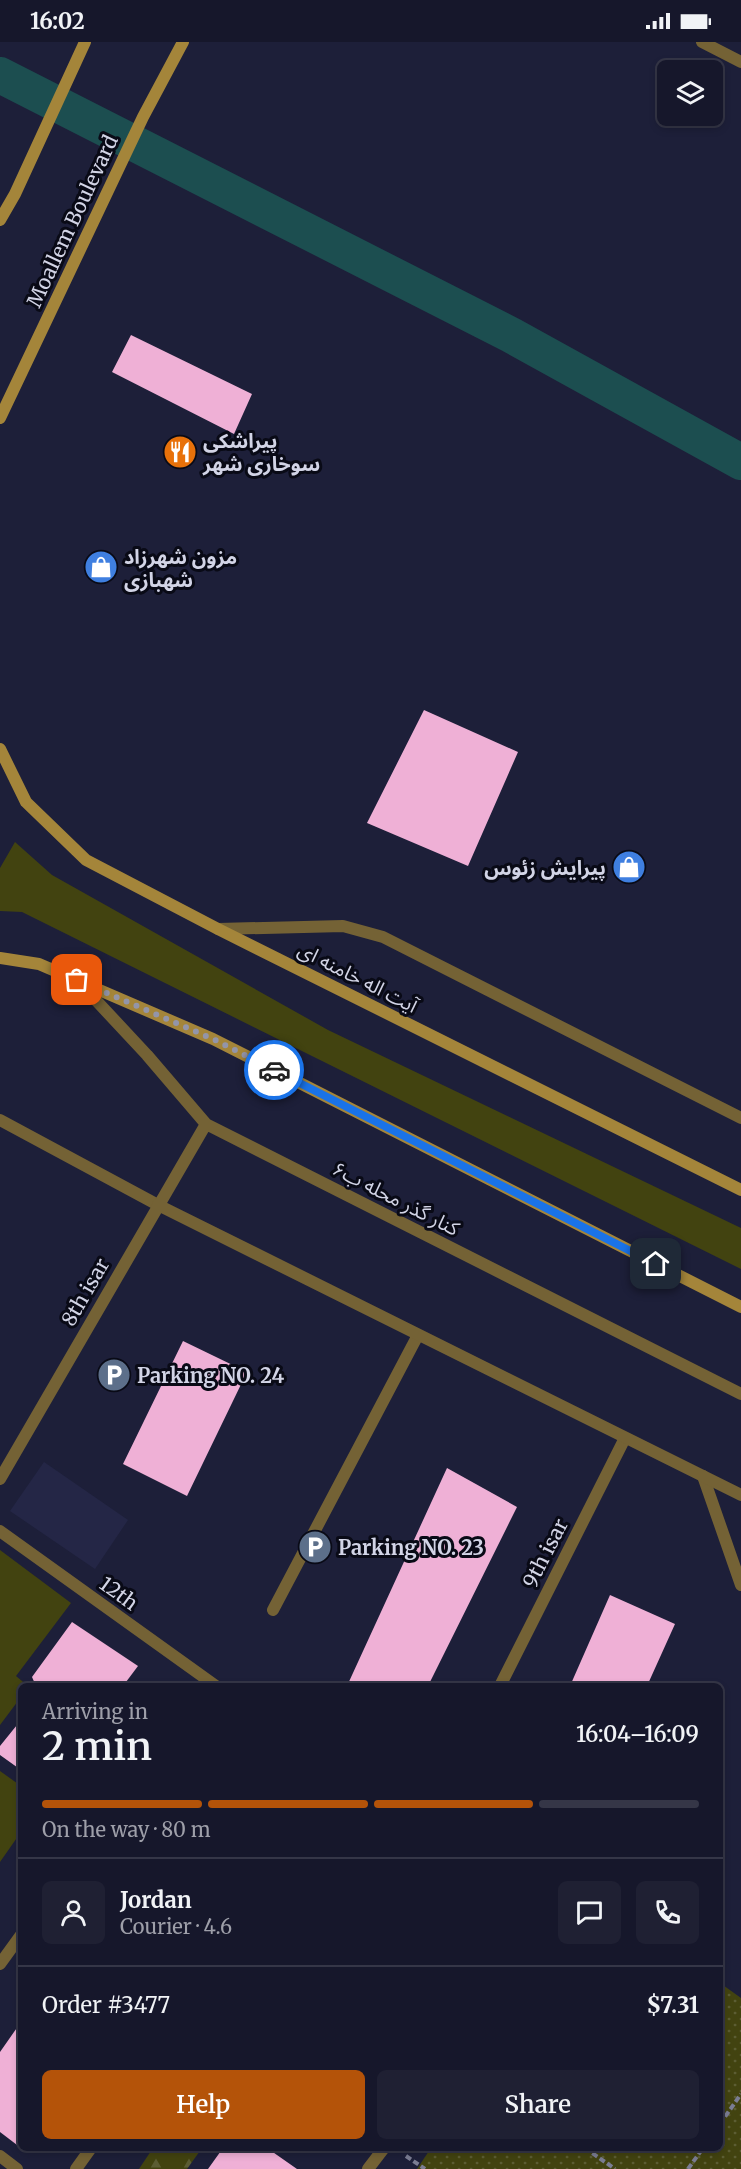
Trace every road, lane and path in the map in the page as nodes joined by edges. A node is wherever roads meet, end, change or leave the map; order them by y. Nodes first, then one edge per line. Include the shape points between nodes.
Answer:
1 (85, 42) edge
2 (183, 42) edge
3 (702, 42) edge
4 (741, 62) edge
5 (0, 220) edge
6 (0, 418) edge
7 (0, 749) edge
8 (218, 928) junction
9 (0, 958) edge
10 (77, 980) junction
11 (741, 1118) edge
12 (0, 1120) edge
13 (206, 1124) junction
14 (741, 1190) edge
15 (158, 1205) junction
16 (741, 1307) edge
17 (418, 1335) junction
18 (741, 1394) edge
19 (625, 1437) junction
20 (703, 1476) junction
21 (0, 1479) edge
22 (741, 1495) edge
23 (0, 1531) edge
24 (741, 1585) edge
25 (273, 1610) dead end
26 (200, 1681) edge
27 (502, 1683) edge
28 (18, 1939) edge
29 (0, 1964) edge
30 (741, 2094) edge
31 (723, 2120) edge
32 (88, 2151) edge
33 (382, 2151) edge
34 (589, 2151) edge
35 (701, 2151) edge
36 (403, 2154) dead end
37 (0, 2156) edge
38 (17, 2169) edge
39 (76, 2169) edge
40 (368, 2169) edge
41 (425, 2169) edge
42 (615, 2169) edge
43 (688, 2169) edge

1 - 5 main road
2 - 6 main road, Moallem Boulevard via 151,100
3 - 4 street
7 - 8 main road, آیت اله خامنه ای via 26,802 86,860
8 - 11 street via 343,926 383,937
8 - 14 main road, آیت اله خامنه ای
9 - 10 main road via 39,964
10 - 13 street, کنار گذر محله ب۶
10 - 16 main road via 213,1039
12 - 15 street
13 - 15 street, 8th isar
13 - 18 street, کنار گذر محله ب۶
15 - 17 street
15 - 21 street, 8th isar
17 - 19 street
17 - 25 street
19 - 20 street
19 - 27 street, 9th isar
20 - 22 street
20 - 24 street
23 - 26 street, 12th
28 - 29 street
30 - 31 path
32 - 39 street
33 - 40 street
34 - 42 path
35 - 43 path
36 - 41 path
37 - 38 street

